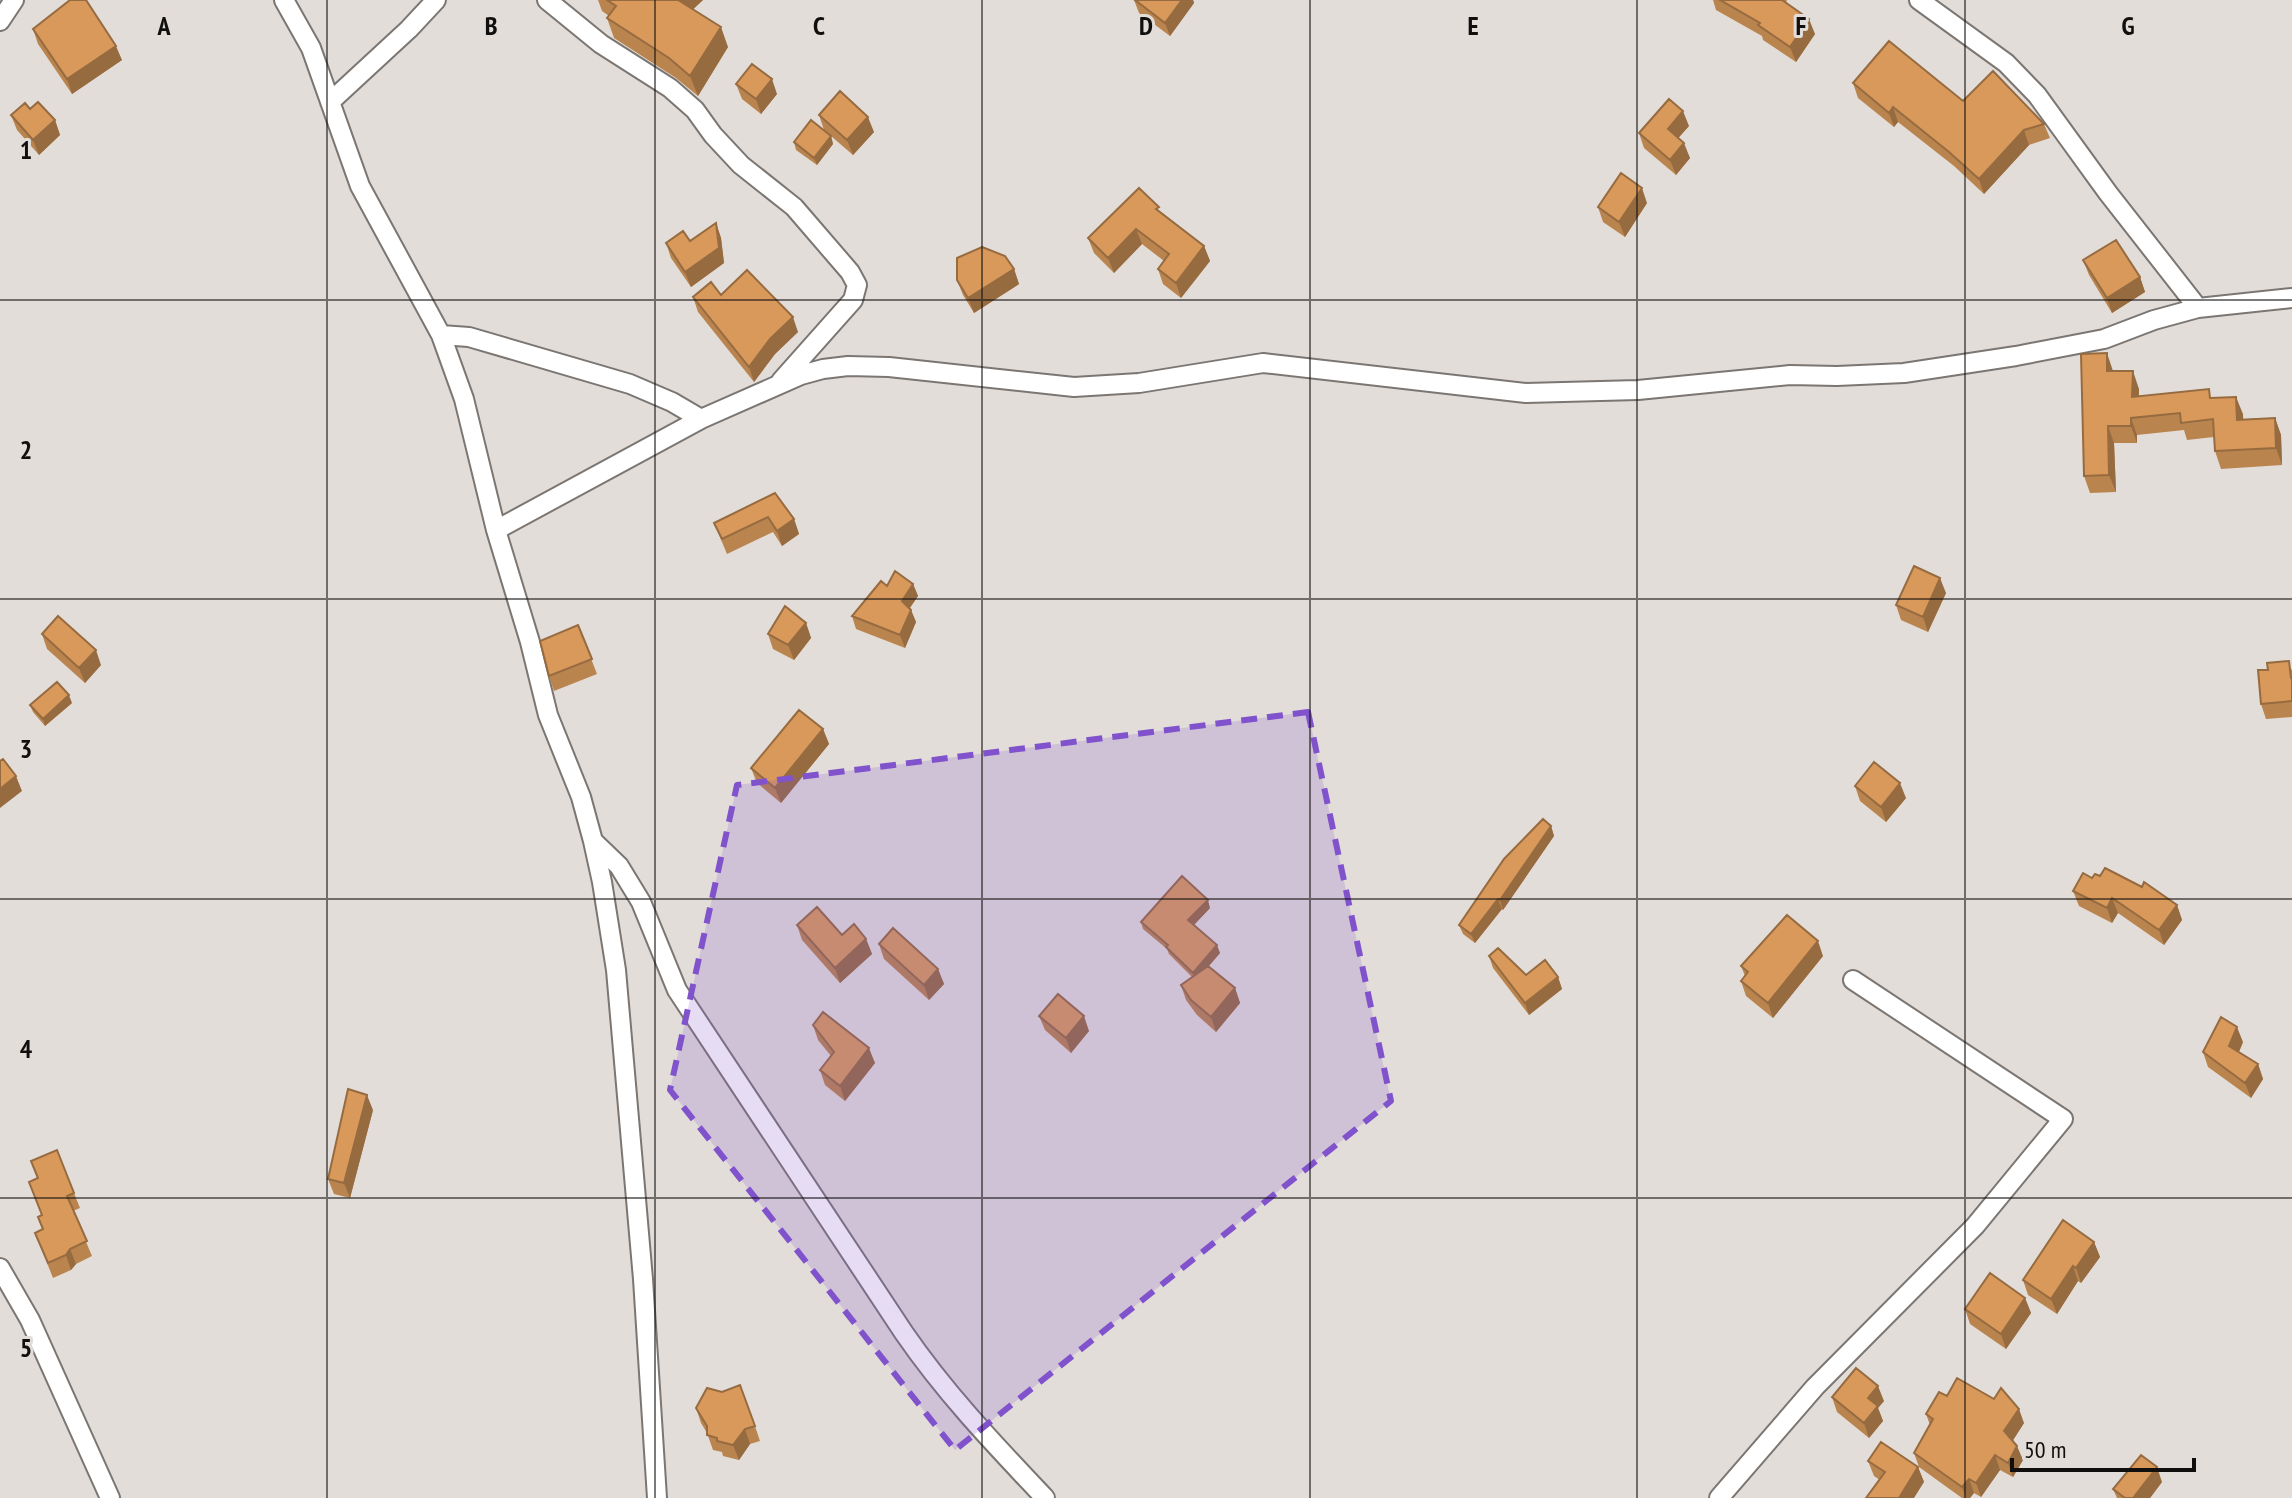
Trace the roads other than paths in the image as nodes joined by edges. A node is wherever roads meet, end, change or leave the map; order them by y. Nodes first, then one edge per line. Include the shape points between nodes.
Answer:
1 (14, 0) edge
2 (284, 0) edge
3 (436, 0) edge
4 (547, 0) edge
5 (1919, 0) edge
6 (0, 21) edge
7 (330, 102) junction
8 (2290, 300) edge
9 (2198, 308) junction
10 (441, 335) junction
11 (776, 386) junction
12 (701, 419) junction
13 (496, 530) junction
14 (593, 841) junction
15 (1853, 980) dead end
16 (0, 1268) edge
17 (110, 1498) edge
18 (657, 1498) edge
19 (1045, 1498) edge
20 (1719, 1498) edge

1 - 6 street
2 - 7 street via 311,48
3 - 7 street
4 - 11 street via 695,110 741,165 794,207 850,272 857,285 853,300
5 - 9 street via 2006,63 2037,95
7 - 10 street via 360,186
8 - 9 street
9 - 11 street via 2104,339 1918,371 1790,375 1638,390 1526,393 1263,363 1139,383 1074,387 848,366
10 - 12 street via 469,337 630,384
10 - 13 street via 464,399
11 - 12 street
12 - 13 street
13 - 14 street via 548,715
14 - 18 street via 616,970
14 - 19 street via 619,866 641,902 677,990 933,1375
15 - 20 street via 2063,1119 1975,1226 1815,1387
16 - 17 street via 30,1320

